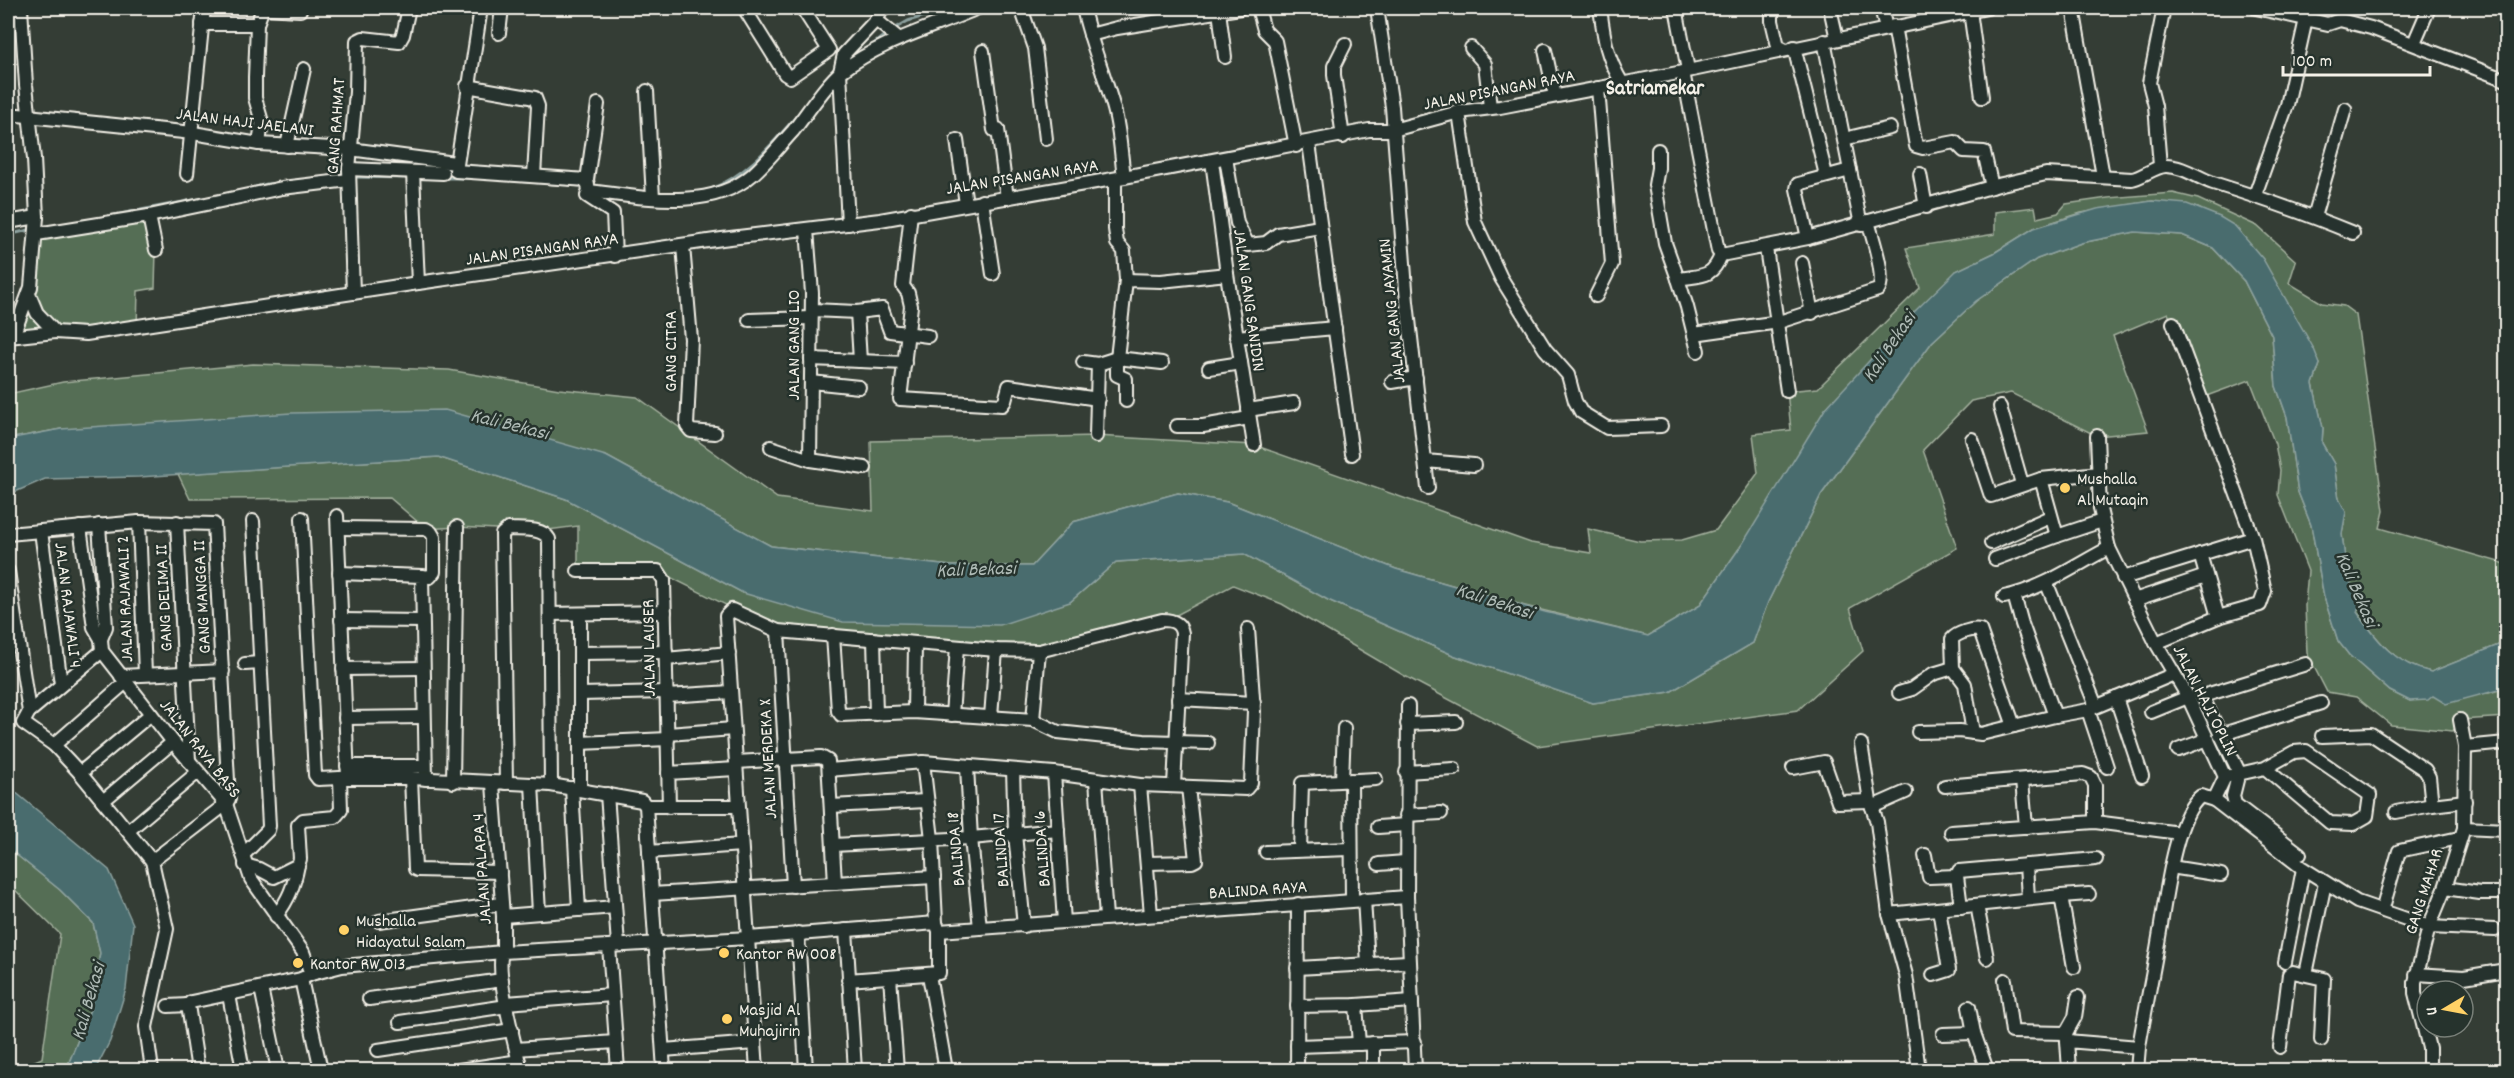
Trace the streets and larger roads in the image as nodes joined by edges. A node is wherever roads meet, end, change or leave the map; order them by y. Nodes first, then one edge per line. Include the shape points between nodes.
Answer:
1 (21, 8) edge
2 (204, 8) edge
3 (263, 8) edge
4 (409, 8) edge
5 (481, 8) edge
6 (502, 8) edge
7 (744, 8) edge
8 (802, 8) edge
9 (883, 8) edge
10 (978, 8) edge
11 (1021, 8) edge
12 (1083, 8) edge
13 (1240, 8) edge
14 (1258, 8) edge
15 (1377, 8) edge
16 (1600, 8) edge
17 (1676, 8) edge
18 (1772, 8) edge
19 (1830, 8) edge
20 (1881, 8) edge
21 (1987, 8) edge
22 (2073, 8) edge
23 (2164, 8) edge
24 (2256, 8) edge
25 (2429, 8) edge
26 (300, 10) dead end
27 (1219, 11) junction
28 (1948, 11) edge
29 (1970, 11) junction
30 (2306, 19) junction
31 (876, 20) junction
32 (202, 24) junction
33 (257, 24) junction
34 (1890, 27) junction
35 (499, 33) dead end
36 (1090, 35) junction
37 (898, 38) junction
38 (1831, 40) junction
39 (2414, 43) junction
40 (1345, 44) dead end
41 (1471, 48) dead end
42 (1789, 48) junction
43 (1545, 50) dead end
44 (983, 51) dead end
45 (1225, 57) dead end
46 (304, 69) dead end
47 (1685, 71) junction
48 (840, 72) junction
49 (2506, 81) edge
50 (1622, 83) junction
51 (467, 86) junction
52 (1598, 88) junction
53 (647, 91) dead end
54 (1556, 96) junction
55 (1982, 97) dead end
56 (598, 104) dead end
57 (1490, 107) junction
58 (2345, 109) dead end
59 (1459, 112) junction
60 (8, 114) edge
61 (30, 116) junction
62 (1890, 128) dead end
63 (1393, 130) junction
64 (193, 133) junction
65 (1343, 136) junction
66 (1046, 139) dead end
67 (1844, 139) junction
68 (957, 140) dead end
69 (1309, 143) junction
70 (259, 144) junction
71 (287, 146) junction
72 (1296, 146) junction
73 (350, 149) junction
74 (1658, 150) dead end
75 (1226, 158) junction
76 (1212, 161) junction
77 (455, 163) junction
78 (2160, 166) junction
79 (1850, 170) junction
80 (187, 174) dead end
81 (443, 174) dead end
82 (1920, 174) dead end
83 (349, 175) junction
84 (534, 176) junction
85 (1826, 176) junction
86 (2103, 176) junction
87 (413, 178) junction
88 (1120, 178) junction
89 (588, 185) junction
90 (1992, 187) junction
91 (2255, 195) junction
92 (653, 198) junction
93 (1007, 198) junction
94 (982, 201) junction
95 (966, 204) junction
96 (1926, 207) junction
97 (911, 213) junction
98 (149, 216) junction
99 (37, 217) junction
100 (2314, 217) junction
101 (8, 222) edge
102 (1865, 223) junction
103 (848, 224) junction
104 (1320, 227) junction
105 (807, 230) junction
106 (37, 234) junction
107 (2353, 234) dead end
108 (1808, 238) junction
109 (683, 246) junction
110 (1766, 248) junction
111 (156, 250) dead end
112 (1721, 255) junction
113 (615, 256) junction
114 (1802, 263) dead end
115 (993, 274) dead end
116 (1227, 274) junction
117 (1678, 279) junction
118 (1126, 280) junction
119 (418, 283) junction
120 (353, 293) junction
121 (29, 294) junction
122 (1596, 296) dead end
123 (857, 312) junction
124 (1812, 313) junction
125 (812, 314) junction
126 (749, 320) dead end
127 (1779, 322) junction
128 (2173, 323) dead end
129 (1335, 328) junction
130 (52, 329) junction
131 (1694, 334) junction
132 (909, 335) junction
133 (928, 336) dead end
134 (10, 337) edge
135 (1236, 337) junction
136 (1698, 351) dead end
137 (1117, 358) junction
138 (811, 359) junction
139 (860, 361) junction
140 (1083, 362) dead end
141 (905, 363) junction
142 (1162, 363) dead end
143 (1241, 363) junction
144 (1098, 364) junction
145 (1209, 368) dead end
146 (1416, 378) junction
147 (811, 382) junction
148 (1392, 382) dead end
149 (859, 387) dead end
150 (1787, 391) dead end
151 (1098, 399) junction
152 (1126, 401) dead end
153 (1294, 404) dead end
154 (2000, 407) dead end
155 (1249, 414) junction
156 (1177, 426) dead end
157 (1661, 426) dead end
158 (714, 433) dead end
159 (1096, 436) dead end
160 (2097, 436) dead end
161 (1972, 439) dead end
162 (1254, 445) dead end
163 (771, 447) dead end
164 (1352, 454) dead end
165 (810, 460) junction
166 (1425, 461) junction
167 (1474, 465) dead end
168 (865, 468) dead end
169 (2099, 473) junction
170 (2041, 479) junction
171 (2022, 484) junction
172 (1428, 488) dead end
173 (2050, 517) junction
174 (302, 518) dead end
175 (253, 521) dead end
176 (2102, 521) junction
177 (139, 522) junction
178 (177, 522) junction
179 (99, 525) junction
180 (457, 526) dead end
181 (80, 527) junction
182 (41, 531) junction
183 (8, 534) edge
184 (2057, 536) junction
185 (2253, 538) junction
186 (1991, 543) dead end
187 (2109, 548) junction
188 (2200, 554) junction
189 (1995, 559) dead end
190 (8, 571) edge
191 (578, 571) dead end
192 (339, 573) junction
193 (422, 576) junction
194 (2206, 576) junction
195 (2123, 579) junction
196 (2047, 584) junction
197 (2134, 600) junction
198 (665, 612) junction
199 (550, 614) junction
200 (580, 614) junction
201 (2218, 617) junction
202 (341, 620) junction
203 (422, 621) junction
204 (1248, 629) dead end
205 (778, 631) junction
206 (833, 635) junction
207 (874, 639) junction
208 (2156, 643) junction
209 (915, 644) junction
210 (102, 645) junction
211 (957, 646) junction
212 (996, 650) junction
213 (1039, 651) junction
214 (580, 653) junction
215 (729, 653) junction
216 (666, 655) junction
217 (260, 663) junction
218 (245, 664) dead end
219 (2306, 664) dead end
220 (423, 668) junction
221 (1953, 668) junction
222 (343, 669) junction
223 (223, 671) junction
224 (185, 673) junction
225 (145, 674) junction
226 (2174, 674) junction
227 (123, 679) junction
228 (61, 684) junction
229 (731, 692) junction
230 (1899, 693) dead end
231 (580, 694) junction
232 (667, 694) junction
233 (2188, 697) junction
234 (2116, 698) junction
235 (1178, 699) junction
236 (1254, 703) junction
237 (2321, 703) dead end
238 (1408, 706) dead end
239 (2092, 708) junction
240 (28, 712) junction
241 (914, 712) junction
242 (2151, 712) dead end
243 (151, 714) junction
244 (876, 714) junction
245 (952, 715) junction
246 (2055, 716) junction
247 (424, 717) junction
248 (991, 717) junction
249 (345, 718) junction
250 (1033, 720) junction
251 (2460, 720) dead end
252 (1456, 722) dead end
253 (1407, 724) junction
254 (2014, 726) junction
255 (1344, 728) dead end
256 (733, 729) junction
257 (1918, 732) dead end
258 (1973, 733) junction
259 (668, 736) junction
260 (2322, 736) dead end
261 (2214, 737) junction
262 (173, 742) junction
263 (1176, 742) junction
264 (580, 743) junction
265 (1208, 743) dead end
266 (2506, 743) edge
267 (1861, 744) dead end
268 (54, 745) junction
269 (2465, 747) junction
270 (2178, 750) dead end
271 (785, 759) junction
272 (189, 761) junction
273 (923, 762) junction
274 (736, 765) junction
275 (425, 766) junction
276 (2107, 766) dead end
277 (967, 767) junction
278 (1793, 768) dead end
279 (2265, 768) junction
280 (1454, 769) dead end
281 (829, 770) junction
282 (1013, 770) junction
283 (198, 772) junction
284 (1406, 772) junction
285 (2239, 772) junction
286 (80, 773) junction
287 (668, 773) junction
288 (1054, 773) junction
289 (345, 774) junction
290 (2142, 776) dead end
291 (2225, 777) junction
292 (411, 778) junction
293 (1376, 778) dead end
294 (426, 779) junction
295 (1096, 780) junction
296 (1346, 780) junction
297 (2022, 780) junction
298 (453, 782) junction
299 (506, 783) junction
300 (493, 784) junction
301 (532, 784) junction
302 (551, 785) junction
303 (1140, 785) junction
304 (1174, 785) junction
305 (1188, 786) junction
306 (1945, 786) dead end
307 (576, 788) junction
308 (1906, 792) dead end
309 (607, 794) junction
310 (2214, 800) junction
311 (103, 801) junction
312 (926, 801) junction
313 (2465, 801) junction
314 (226, 804) junction
315 (1871, 804) junction
316 (2432, 805) junction
317 (646, 806) junction
318 (738, 806) junction
319 (831, 806) junction
320 (669, 807) junction
321 (2396, 812) dead end
322 (1441, 813) dead end
323 (1406, 820) junction
324 (2095, 822) junction
325 (1378, 827) dead end
326 (2026, 828) junction
327 (1058, 830) junction
328 (2506, 830) edge
329 (128, 831) junction
330 (1951, 832) dead end
331 (2180, 833) junction
332 (2461, 833) junction
333 (1015, 834) junction
334 (971, 838) junction
335 (932, 839) junction
336 (741, 845) junction
337 (833, 845) junction
338 (1350, 849) junction
339 (1300, 850) junction
340 (649, 852) junction
341 (1266, 852) dead end
342 (2300, 854) dead end
343 (1925, 855) dead end
344 (244, 860) junction
345 (2097, 860) dead end
346 (152, 861) junction
347 (1406, 862) junction
348 (1147, 863) junction
349 (1379, 864) dead end
350 (298, 865) junction
351 (2026, 866) junction
352 (2171, 867) junction
353 (2303, 869) junction
354 (500, 872) junction
355 (2221, 875) dead end
356 (1957, 876) junction
357 (934, 877) junction
358 (835, 883) junction
359 (2325, 883) junction
360 (793, 886) junction
361 (744, 888) junction
362 (2445, 888) junction
363 (2506, 893) edge
364 (652, 894) junction
365 (2090, 894) dead end
366 (2061, 896) junction
367 (1407, 897) junction
368 (2028, 898) junction
369 (1358, 900) junction
370 (1298, 904) junction
371 (1977, 905) junction
372 (615, 907) junction
373 (1961, 907) junction
374 (1939, 909) junction
375 (503, 910) junction
376 (579, 910) junction
377 (2382, 910) junction
378 (539, 913) junction
379 (1889, 914) junction
380 (1152, 915) junction
381 (276, 916) junction
382 (1106, 917) junction
383 (379, 921) dead end
384 (1064, 922) junction
385 (1024, 926) junction
386 (937, 927) junction
387 (2429, 927) junction
388 (980, 928) junction
389 (846, 930) junction
390 (2495, 930) dead end
391 (798, 933) junction
392 (748, 938) junction
393 (655, 943) junction
394 (613, 946) junction
395 (501, 955) junction
396 (1987, 958) dead end
397 (1408, 962) junction
398 (2285, 962) dead end
399 (1368, 964) junction
400 (2074, 967) dead end
401 (1297, 968) junction
402 (2506, 970) edge
403 (2306, 974) junction
404 (2416, 974) junction
405 (929, 975) junction
406 (1933, 975) dead end
407 (306, 976) junction
408 (890, 977) junction
409 (502, 980) junction
410 (848, 980) junction
411 (2006, 980) dead end
412 (261, 988) junction
413 (229, 995) junction
414 (612, 995) junction
415 (2078, 997) dead end
416 (369, 999) dead end
417 (1412, 1001) junction
418 (188, 1005) junction
419 (506, 1005) junction
420 (1356, 1005) junction
421 (168, 1006) dead end
422 (1297, 1006) junction
423 (1969, 1007) dead end
424 (400, 1022) dead end
425 (512, 1030) junction
426 (1974, 1033) junction
427 (1943, 1034) dead end
428 (2067, 1037) junction
429 (2321, 1040) dead end
430 (615, 1042) junction
431 (755, 1042) junction
432 (1415, 1042) junction
433 (1373, 1043) junction
434 (1359, 1044) junction
435 (1297, 1046) junction
436 (2139, 1047) junction
437 (2280, 1047) dead end
438 (378, 1050) dead end
439 (663, 1050) junction
440 (519, 1060) edge
441 (2506, 1064) edge
442 (152, 1071) edge
443 (198, 1071) edge
444 (243, 1071) edge
445 (278, 1071) edge
446 (321, 1071) edge
447 (459, 1071) edge
448 (618, 1071) edge
449 (664, 1071) edge
450 (757, 1071) edge
451 (806, 1071) edge
452 (855, 1071) edge
453 (897, 1071) edge
454 (945, 1071) edge
455 (1297, 1071) edge
456 (1373, 1071) edge
457 (1415, 1071) edge
458 (1919, 1071) edge
459 (1988, 1071) edge
460 (2069, 1071) edge
461 (2137, 1071) edge
462 (2429, 1071) edge
463 (2504, 1071) edge

1 - 61 street
2 - 32 street
3 - 26 street
3 - 33 street
4 - 73 street, GANG RAHMAT via 399,42 363,38 357,41 357,92
5 - 51 street
6 - 35 street
7 - 8 street via 784,74 790,77 829,51
9 - 31 street
10 - 37 street
11 - 66 street via 1035,48
12 - 36 street
13 - 27 street
14 - 72 street via 1264,30 1275,41
15 - 63 street, JALAN GANG JAYAMIN
16 - 50 street via 1605,47
17 - 47 street
18 - 42 street via 1778,45
19 - 38 street
20 - 34 street
21 - 29 street, JALAN PISANGAN RAYA
22 - 86 street
23 - 78 street via 2149,83
24 - 30 street
25 - 39 street
27 - 36 street
27 - 45 street
28 - 29 street, JALAN PISANGAN RAYA
28 - 34 street, JALAN PISANGAN RAYA
29 - 55 street
30 - 39 street via 2328,24 2340,20
30 - 91 street via 2287,105
31 - 37 street
31 - 48 street via 844,54
32 - 33 street
32 - 64 street
33 - 70 street via 255,98 262,122
34 - 38 street, JALAN PISANGAN RAYA
34 - 90 street via 1916,146 1955,142 1964,151 1984,152
36 - 88 street via 1119,129
37 - 48 street
38 - 42 street, JALAN PISANGAN RAYA
38 - 67 street
39 - 49 street
40 - 65 street via 1334,66
41 - 57 street via 1485,64
42 - 47 street, JALAN PISANGAN RAYA
42 - 85 street
43 - 54 street
44 - 93 street
46 - 71 street
47 - 50 street, JALAN PISANGAN RAYA
47 - 112 street
48 - 92 street via 752,175 730,188 699,198
48 - 103 street
50 - 52 street, JALAN PISANGAN RAYA
51 - 77 street
51 - 84 street via 536,98
52 - 54 street, JALAN PISANGAN RAYA
52 - 122 street via 1612,264
53 - 92 street
54 - 57 street, JALAN PISANGAN RAYA
56 - 89 street
57 - 59 street, JALAN PISANGAN RAYA
58 - 100 street
59 - 63 street, JALAN PISANGAN RAYA
59 - 157 street via 1475,222 1485,247 1545,349 1568,375 1581,412 1607,428
60 - 61 street, JALAN HAJI JAELANI
61 - 64 street, JALAN HAJI JAELANI
61 - 99 street
62 - 67 street
63 - 65 street, JALAN PISANGAN RAYA
63 - 146 street, JALAN GANG JAYAMIN
64 - 70 street, JALAN HAJI JAELANI
64 - 80 street
65 - 69 street, JALAN PISANGAN RAYA
67 - 79 street
68 - 95 street
69 - 72 street, JALAN PISANGAN RAYA
69 - 104 street
70 - 71 street, JALAN HAJI JAELANI
71 - 73 street, JALAN HAJI JAELANI
72 - 75 street, JALAN PISANGAN RAYA
73 - 77 street, JALAN HAJI JAELANI
73 - 83 street, GANG RAHMAT
74 - 117 street via 1655,185 1665,243
75 - 76 street, JALAN PISANGAN RAYA
75 - 104 street via 1237,223 1248,245 1266,243 1278,234
76 - 88 street, JALAN PISANGAN RAYA
76 - 116 street, JALAN GANG SANIDIN
77 - 84 street, JALAN HAJI JAELANI via 456,171
78 - 86 street via 2132,179
78 - 91 street
79 - 85 street
79 - 102 street
81 - 87 street
82 - 96 street
83 - 87 street
83 - 98 street
83 - 120 street, GANG RAHMAT
84 - 89 street
85 - 108 street via 1797,186
86 - 90 street via 2046,174
87 - 119 street
88 - 93 street, JALAN PISANGAN RAYA
88 - 118 street via 1115,229 1117,243 1124,251
89 - 92 street
89 - 113 street via 589,199 613,213
90 - 96 street
91 - 100 street
93 - 94 street, JALAN PISANGAN RAYA
94 - 95 street, JALAN PISANGAN RAYA
94 - 115 street
95 - 97 street, JALAN PISANGAN RAYA
96 - 102 street
97 - 103 street, JALAN PISANGAN RAYA
97 - 132 street via 903,286 910,306
98 - 106 street
98 - 111 street
99 - 101 street
99 - 106 street
100 - 107 street
102 - 108 street
102 - 124 street via 1881,273 1880,288
103 - 105 street, JALAN PISANGAN RAYA
104 - 129 street
105 - 109 street, JALAN PISANGAN RAYA
105 - 125 street, JALAN GANG LIO
106 - 121 street
108 - 110 street
109 - 113 street, JALAN PISANGAN RAYA
109 - 158 street, GANG CITRA via 691,339 687,428
110 - 112 street
110 - 127 street
112 - 117 street via 1711,273
113 - 119 street, JALAN PISANGAN RAYA
114 - 124 street
116 - 118 street via 1161,281
116 - 135 street, JALAN GANG SANIDIN
117 - 131 street
118 - 137 street
119 - 120 street, JALAN PISANGAN RAYA
120 - 130 street, JALAN PISANGAN RAYA via 86,334
121 - 130 street via 37,313
121 - 134 street
123 - 125 street
123 - 132 street via 882,309 890,331
123 - 139 street
124 - 127 street
125 - 126 street
125 - 138 street, JALAN GANG LIO
127 - 131 street
127 - 150 street
128 - 185 street
129 - 135 street
129 - 164 street
130 - 134 street, JALAN PISANGAN RAYA
131 - 136 street
132 - 133 street
132 - 141 street
135 - 143 street, JALAN GANG SANIDIN
137 - 142 street
137 - 144 street
137 - 152 street via 1117,375 1126,379
138 - 139 street
138 - 147 street, JALAN GANG LIO
139 - 141 street
140 - 144 street
141 - 151 street via 900,399 1002,405 1010,386
143 - 145 street
143 - 155 street, JALAN GANG SANIDIN
144 - 151 street
146 - 148 street
146 - 166 street, JALAN GANG JAYAMIN
147 - 149 street
147 - 165 street, JALAN GANG LIO
151 - 159 street
153 - 155 street
154 - 171 street
155 - 156 street via 1203,426
155 - 162 street, JALAN GANG SANIDIN
160 - 169 street, JALAN HAJI OPLIN
161 - 171 street via 1990,495
163 - 165 street
165 - 168 street
166 - 167 street
166 - 172 street, JALAN GANG JAYAMIN
169 - 170 street
169 - 176 street, JALAN HAJI OPLIN
170 - 171 street
170 - 173 street
173 - 184 street
173 - 186 street
174 - 289 street via 315,775 318,779
175 - 217 street
176 - 184 street
176 - 187 street, JALAN HAJI OPLIN
177 - 178 street
177 - 179 street
177 - 225 street, JALAN RAJAWALI 2
178 - 223 street, GANG MANGGA II via 211,523 216,527
178 - 224 street, GANG DELIMA II
179 - 181 street
179 - 210 street via 106,627
180 - 298 street
181 - 182 street
181 - 210 street, JALAN RAYA BASS via 94,627
182 - 183 street
182 - 228 street, JALAN RAJAWALI 4
184 - 189 street
185 - 188 street
185 - 201 street via 2265,596 2260,605
187 - 195 street, JALAN HAJI OPLIN
187 - 196 street
188 - 194 street
188 - 195 street
190 - 240 street
191 - 198 street, JALAN LAUSER via 658,571 664,580
192 - 193 street
192 - 193 street via 337,522 431,532 434,572 430,577
192 - 202 street
193 - 203 street
194 - 197 street
194 - 201 street
195 - 197 street, JALAN HAJI OPLIN
196 - 239 street
196 - 246 street via 2009,596
197 - 208 street, JALAN HAJI OPLIN
198 - 200 street
198 - 216 street, JALAN LAUSER
199 - 200 street
199 - 299 street via 546,533 504,530
199 - 302 street
200 - 214 street
201 - 208 street
202 - 203 street
202 - 222 street
203 - 220 street
204 - 236 street
205 - 206 street
205 - 215 street via 732,610 726,616
205 - 271 street, JALAN MERDEKA X
206 - 207 street
206 - 244 street via 839,713
207 - 209 street
207 - 244 street
208 - 226 street, JALAN HAJI OPLIN
209 - 211 street
209 - 241 street
210 - 227 street, JALAN RAYA BASS
210 - 228 street
211 - 212 street
211 - 245 street
212 - 213 street
212 - 248 street
213 - 235 street via 1162,620 1174,621 1182,633
213 - 250 street
214 - 216 street
214 - 231 street
215 - 216 street
215 - 229 street
216 - 232 street, JALAN LAUSER
217 - 218 street
217 - 344 street via 269,828
219 - 261 street via 2204,696
220 - 222 street
220 - 247 street
221 - 230 street
221 - 254 street via 1953,637 1979,629
221 - 258 street via 1965,684
222 - 249 street
223 - 224 street
223 - 314 street, GANG MANGGA II via 229,797
224 - 225 street
224 - 272 street, GANG DELIMA II
225 - 227 street
226 - 233 street, JALAN HAJI OPLIN
226 - 234 street
227 - 243 street, JALAN RAYA BASS
227 - 268 street
228 - 240 street
229 - 232 street
229 - 256 street
231 - 232 street
231 - 264 street
232 - 259 street, JALAN LAUSER
233 - 242 street
233 - 261 street, JALAN HAJI OPLIN
234 - 239 street
234 - 290 street
235 - 236 street
235 - 263 street
236 - 305 street via 1248,788
237 - 261 street
238 - 253 street
239 - 246 street
239 - 276 street
240 - 268 street via 23,723
241 - 244 street
241 - 245 street
243 - 262 street, JALAN RAYA BASS
243 - 286 street
245 - 248 street
246 - 254 street
247 - 249 street
247 - 275 street
248 - 250 street
249 - 289 street
250 - 263 street via 1058,732
251 - 269 street, GANG MAHAR
252 - 253 street
253 - 284 street
254 - 258 street
255 - 296 street
256 - 259 street
256 - 274 street
257 - 258 street
259 - 264 street
259 - 287 street, JALAN LAUSER
260 - 316 street via 2369,734 2391,746 2427,773
261 - 270 street
261 - 285 street
261 - 291 street, JALAN HAJI OPLIN
262 - 272 street, JALAN RAYA BASS
262 - 311 street
263 - 265 street
263 - 304 street
264 - 307 street
266 - 269 street
267 - 315 street
268 - 286 street
269 - 313 street, GANG MAHAR
271 - 274 street
271 - 281 street via 822,757 828,761
271 - 360 street, JALAN MERDEKA X
272 - 283 street, JALAN RAYA BASS
273 - 277 street
273 - 281 street
273 - 312 street
274 - 287 street
274 - 318 street
275 - 289 street
275 - 294 street
277 - 282 street
277 - 334 street, BALINDA 18
278 - 315 street via 1824,762 1838,802
279 - 279 street via 2294,752 2312,752 2370,795 2367,816 2353,824 2330,823
279 - 285 street
280 - 284 street
281 - 319 street
282 - 288 street
282 - 333 street, BALINDA 17
283 - 314 street, JALAN RAYA BASS
283 - 329 street
284 - 323 street
285 - 291 street
285 - 342 street via 2235,804
286 - 311 street
287 - 320 street, JALAN LAUSER
288 - 295 street
288 - 327 street, BALINDA 16
289 - 292 street
289 - 350 street via 338,814 303,820 298,825
291 - 310 street, JALAN HAJI OPLIN
292 - 294 street
292 - 354 street via 415,868
293 - 296 street
294 - 298 street
295 - 303 street
295 - 382 street
296 - 338 street via 1353,840
296 - 339 street via 1302,783
297 - 306 street
297 - 324 street via 2083,774 2091,777 2095,785
297 - 326 street
298 - 300 street
299 - 300 street
299 - 301 street
300 - 354 street, JALAN PALAPA 4
301 - 302 street
301 - 378 street
302 - 307 street
303 - 304 street
303 - 348 street
304 - 305 street
305 - 348 street via 1196,860
307 - 309 street
307 - 376 street
308 - 315 street
309 - 317 street via 640,800
309 - 372 street
310 - 331 street via 2197,798
310 - 353 street
311 - 329 street
312 - 319 street
312 - 335 street
313 - 316 street
313 - 332 street, GANG MAHAR
314 - 344 street, JALAN RAYA BASS
314 - 346 street
315 - 379 street via 1877,822
316 - 321 street
317 - 320 street
317 - 340 street
318 - 320 street
318 - 336 street
319 - 337 street
322 - 323 street
323 - 325 street
323 - 347 street
324 - 326 street
324 - 331 street
326 - 330 street
327 - 333 street
327 - 384 street, BALINDA 16
328 - 332 street
329 - 346 street
331 - 352 street
332 - 362 street, GANG MAHAR
332 - 377 street via 2399,851
333 - 334 street
333 - 385 street, BALINDA 17
334 - 335 street
334 - 388 street, BALINDA 18
335 - 337 street
335 - 357 street
336 - 340 street
336 - 361 street
337 - 358 street
338 - 339 street
338 - 369 street
339 - 341 street
340 - 364 street
343 - 356 street via 1928,877
344 - 350 street via 274,877
344 - 381 street, JALAN RAYA BASS via 254,885
345 - 351 street
346 - 442 street via 167,929 146,1027
347 - 349 street
347 - 367 street
348 - 380 street
350 - 381 street via 294,887
351 - 356 street via 1959,871
351 - 368 street
352 - 355 street
352 - 436 street
353 - 359 street
353 - 398 street
354 - 375 street, JALAN PALAPA 4
356 - 373 street
357 - 358 street
357 - 386 street
358 - 360 street
359 - 377 street via 2357,902
359 - 403 street
360 - 361 street
361 - 364 street
361 - 392 street
362 - 363 street
362 - 387 street, GANG MAHAR
364 - 393 street
365 - 366 street
366 - 368 street
366 - 400 street
367 - 369 street, BALINDA RAYA
367 - 397 street
368 - 371 street
369 - 370 street, BALINDA RAYA
369 - 399 street
370 - 380 street, BALINDA RAYA
370 - 401 street
371 - 373 street
371 - 396 street
372 - 376 street
372 - 394 street
373 - 374 street
374 - 379 street
374 - 406 street via 1949,970
375 - 378 street
375 - 383 street
375 - 395 street, JALAN PALAPA 4
376 - 378 street
377 - 387 street
379 - 458 street via 1906,975
380 - 382 street, BALINDA RAYA
381 - 407 street, JALAN RAYA BASS via 306,957
382 - 384 street, BALINDA RAYA
384 - 385 street, BALINDA RAYA
385 - 388 street, BALINDA RAYA
386 - 388 street, BALINDA RAYA
386 - 389 street, BALINDA RAYA
386 - 405 street via 941,971
387 - 390 street
387 - 404 street, GANG MAHAR
389 - 391 street, BALINDA RAYA
389 - 410 street
391 - 392 street, BALINDA RAYA
391 - 451 street
392 - 393 street, BALINDA RAYA
392 - 431 street
393 - 394 street, BALINDA RAYA
393 - 439 street
394 - 395 street, BALINDA RAYA
394 - 414 street
395 - 407 street via 371,963
395 - 409 street, JALAN PALAPA 4
397 - 399 street
397 - 417 street
399 - 401 street
401 - 422 street
402 - 404 street via 2464,977
403 - 429 street via 2324,979
403 - 437 street via 2289,974
404 - 462 street, GANG MAHAR via 2415,993 2429,1048
405 - 408 street
405 - 454 street
407 - 412 street
407 - 446 street, JALAN RAYA BASS
408 - 410 street
408 - 453 street
409 - 416 street
409 - 419 street, JALAN PALAPA 4
410 - 452 street
411 - 428 street via 2012,1032
412 - 413 street
412 - 445 street
413 - 418 street via 194,1000
413 - 444 street
414 - 419 street
414 - 430 street
415 - 428 street
417 - 420 street
417 - 432 street
418 - 421 street
418 - 443 street
419 - 424 street
419 - 425 street, JALAN PALAPA 4
420 - 422 street
420 - 434 street
422 - 435 street
423 - 426 street
425 - 438 street
425 - 440 street, JALAN PALAPA 4
426 - 427 street
426 - 459 street
428 - 436 street
428 - 460 street
430 - 440 street
430 - 448 street
431 - 439 street
431 - 450 street
432 - 433 street
432 - 457 street
433 - 434 street
433 - 456 street
434 - 435 street
435 - 455 street
436 - 461 street
439 - 449 street
440 - 447 street
441 - 463 street

